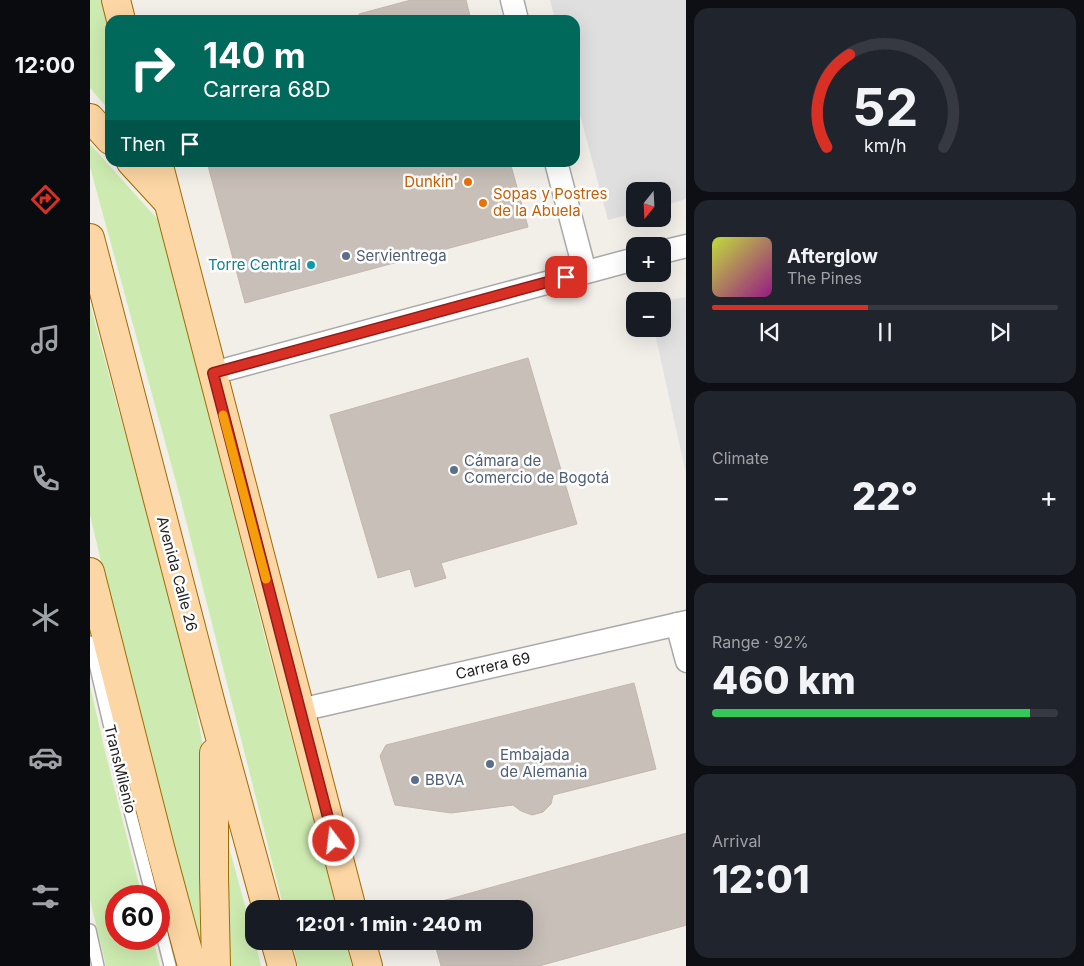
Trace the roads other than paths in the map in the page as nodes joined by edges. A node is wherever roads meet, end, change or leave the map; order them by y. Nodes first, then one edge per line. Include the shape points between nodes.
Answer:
1 (116, 0) edge
2 (512, 0) edge
3 (120, 15) edge
4 (516, 15) edge
5 (90, 118) edge
6 (105, 134) edge
7 (136, 167) edge
8 (159, 167) edge
9 (557, 167) edge
10 (168, 203) junction
11 (90, 238) edge
12 (686, 246) edge
13 (671, 250) edge
14 (626, 261) edge
15 (586, 272) junction
16 (213, 373) junction
17 (90, 572) edge
18 (682, 623) edge
19 (90, 642) edge
20 (686, 660) edge
21 (212, 708) junction
22 (300, 710) junction
23 (149, 885) edge
24 (265, 900) edge
25 (350, 900) edge
26 (90, 930) edge
27 (166, 950) edge
28 (278, 950) edge
29 (364, 950) edge
30 (98, 966) edge
31 (170, 966) edge
32 (192, 966) edge
33 (216, 966) edge
34 (282, 966) edge
35 (368, 966) edge

1 - 3 main road
2 - 4 street
5 - 6 main road
7 - 10 main road
8 - 10 main road
9 - 15 street
10 - 16 main road
11 - 21 main road, Avenida Calle 26
12 - 13 street
14 - 15 street
15 - 16 street
16 - 22 main road
17 - 32 main road
18 - 20 street
18 - 22 street, Carrera 69
19 - 23 lane, TransMilenio
21 - 24 main road, Avenida Calle 26
21 - 33 main road
22 - 25 main road
26 - 30 lane
27 - 31 lane
28 - 34 main road
29 - 35 main road

